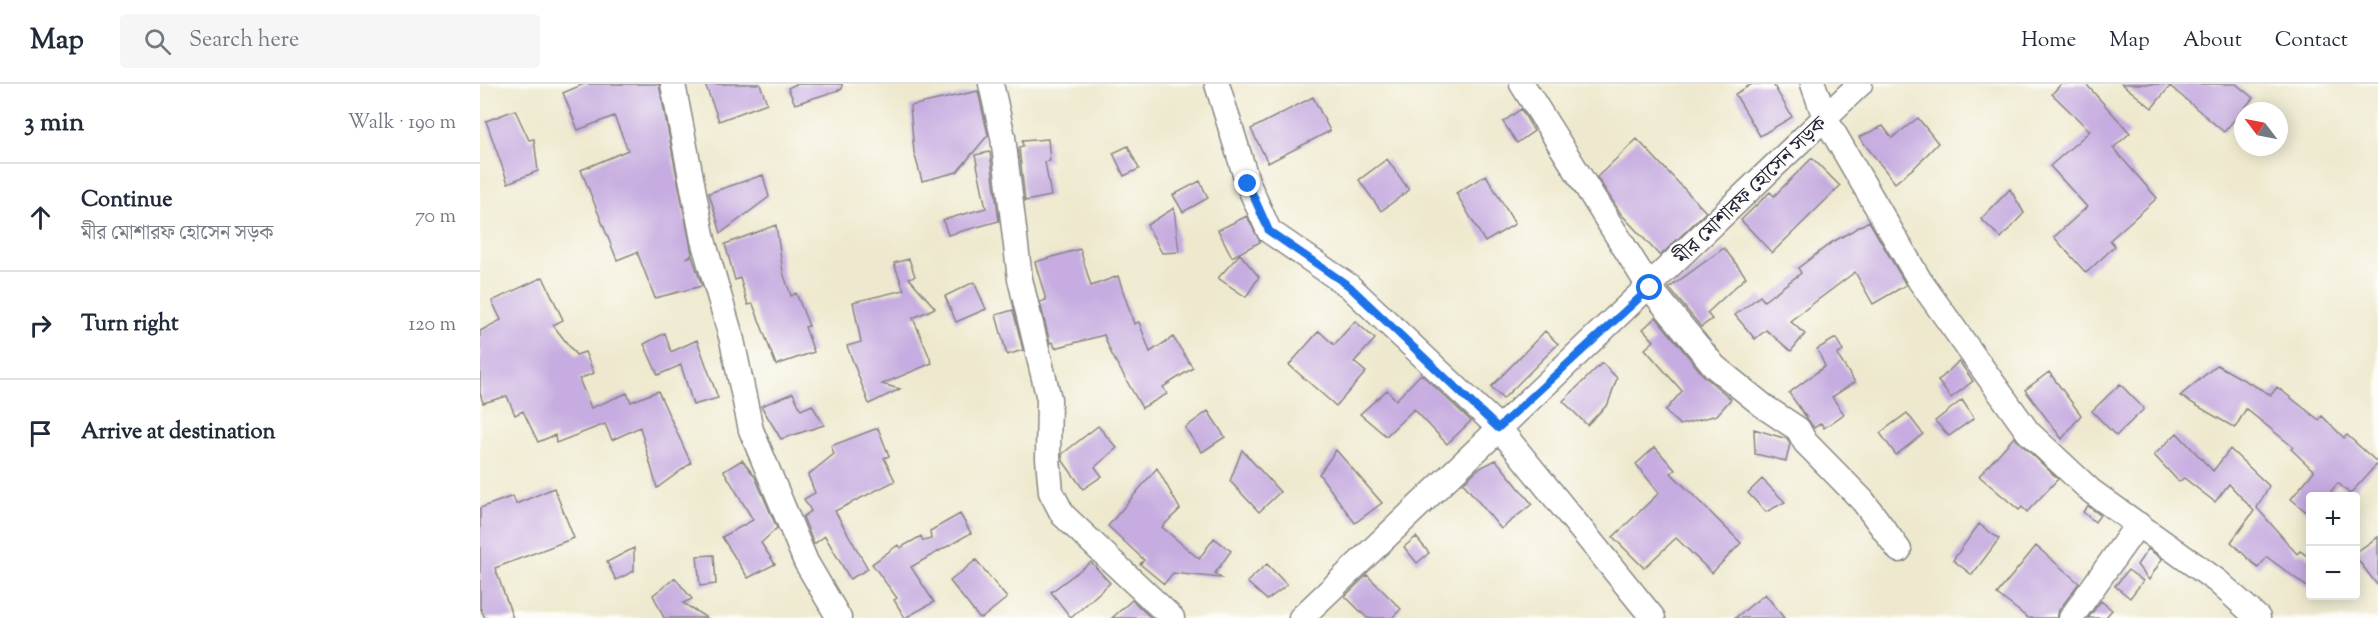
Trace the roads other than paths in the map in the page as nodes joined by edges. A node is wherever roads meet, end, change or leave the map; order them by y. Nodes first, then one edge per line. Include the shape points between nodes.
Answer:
1 (673, 84) edge
2 (991, 84) edge
3 (1217, 84) edge
4 (1522, 84) edge
5 (1813, 84) edge
6 (1860, 84) edge
7 (1825, 118) junction
8 (1650, 288) junction
9 (1498, 428) junction
10 (2139, 524) junction
11 (1899, 550) dead end
12 (839, 618) edge
13 (1172, 618) edge
14 (1301, 618) edge
15 (1653, 618) edge
16 (2071, 618) edge
17 (2258, 618) edge

1 - 12 street via 703,240 735,350 751,430 806,562
2 - 13 street via 1003,137 1020,279 1049,399 1051,492 1063,515
3 - 9 street via 1248,184 1269,231 1349,286
4 - 8 street
5 - 7 street
6 - 7 street, মীর মোশারফ হোসেন সড়ক
7 - 8 street, মীর মোশারফ হোসেন সড়ক
7 - 10 street via 1920,281 2028,432 2091,490
8 - 9 street, মীর মোশারফ হোসেন সড়ক
8 - 11 street via 1715,367 1798,429 1805,442 1863,501
9 - 14 street, মীর মোশারফ হোসেন সড়ক
9 - 15 street
10 - 16 street
10 - 17 street via 2217,581

